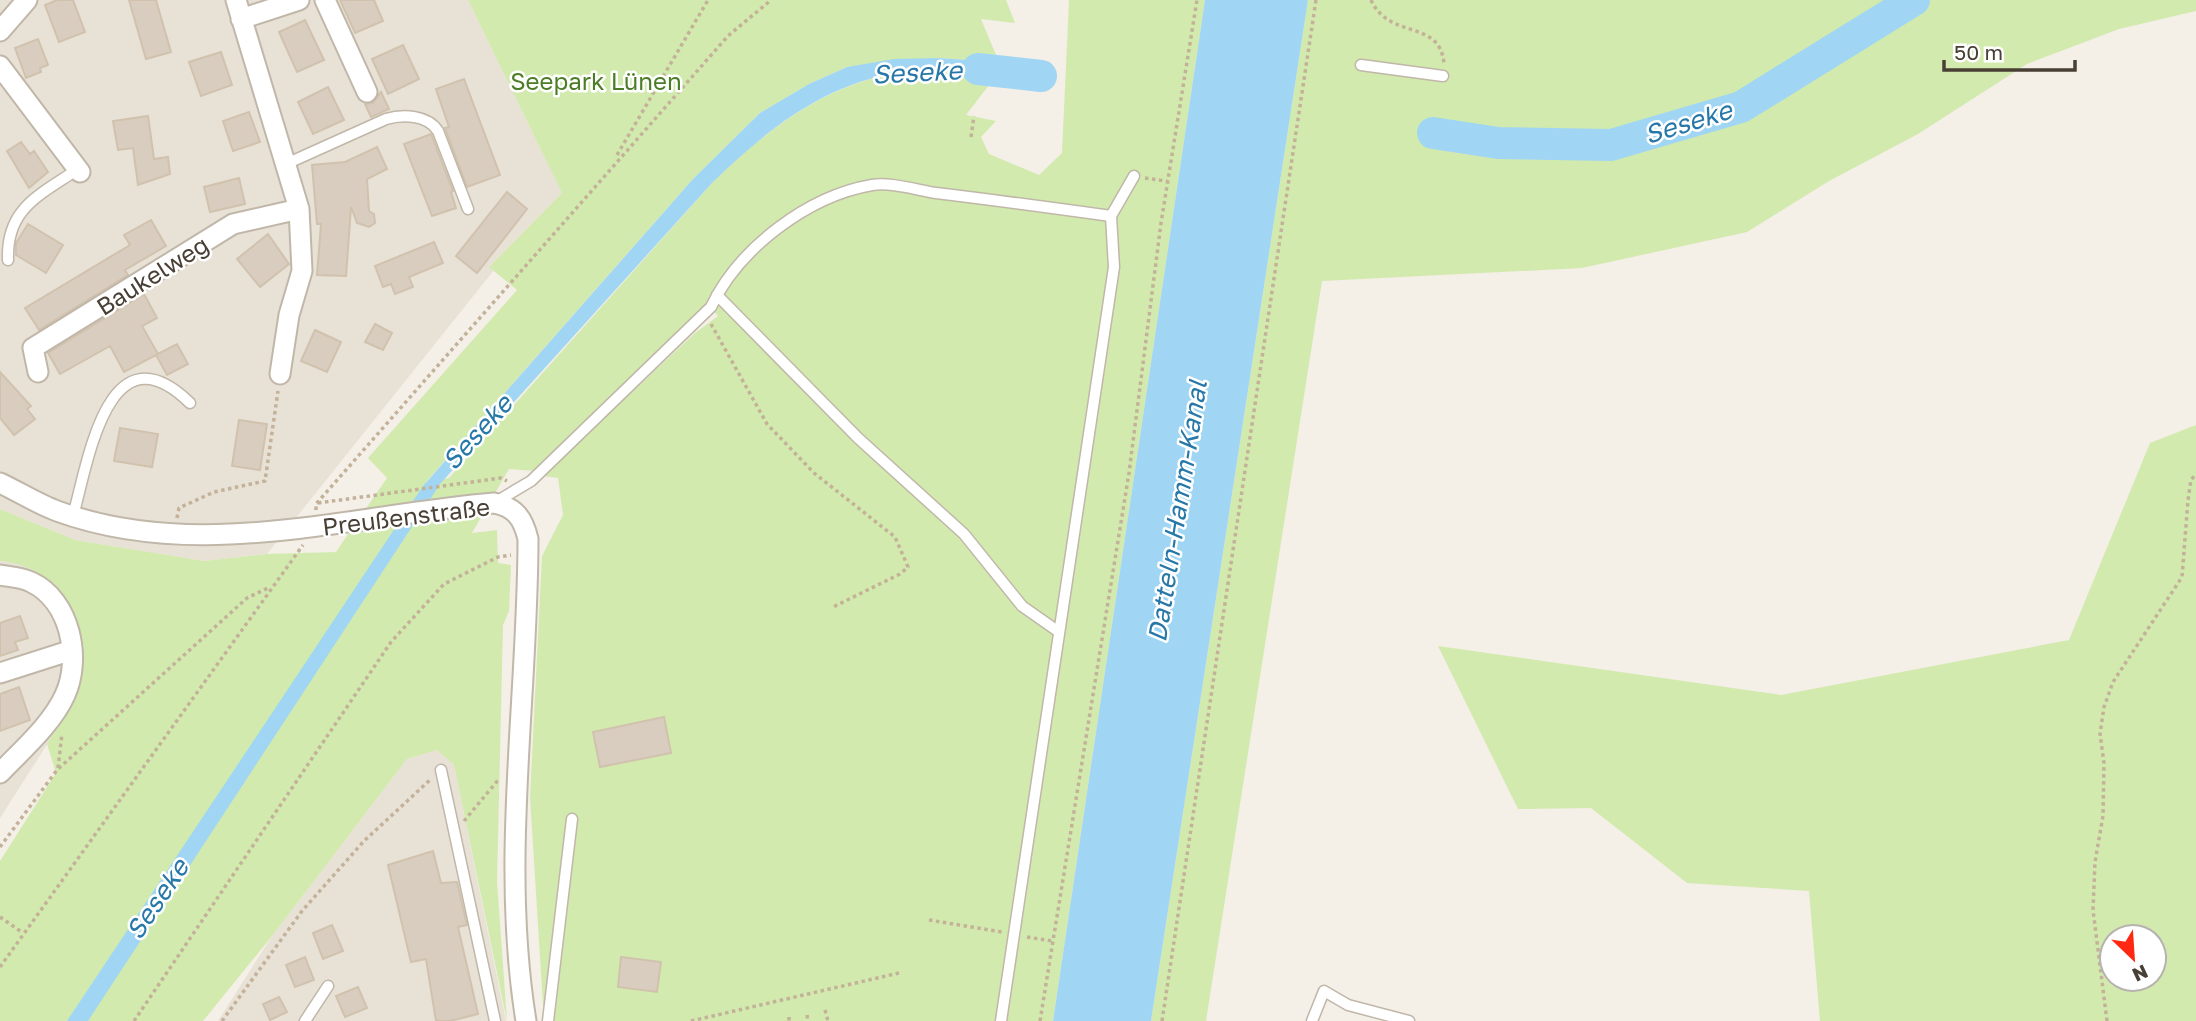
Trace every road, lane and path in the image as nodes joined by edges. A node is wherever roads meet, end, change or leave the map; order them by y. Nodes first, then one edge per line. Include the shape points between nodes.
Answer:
1 (27, 0) edge
2 (299, 0) edge
3 (325, 0) edge
4 (708, 0) edge
5 (771, 0) edge
6 (1197, 0) edge
7 (1316, 0) edge
8 (1371, 0) edge
9 (238, 9) edge
10 (0, 31) edge
11 (1361, 65) dead end
12 (0, 66) edge
13 (1443, 76) joint
14 (368, 92) dead end
15 (974, 116) dead end
16 (971, 137) dead end
17 (286, 164) junction
18 (612, 164) junction
19 (79, 171) joint
20 (1134, 176) dead end
21 (1147, 178) dead end
22 (1167, 181) junction
23 (299, 209) junction
24 (468, 209) dead end
25 (1111, 216) junction
26 (8, 260) dead end
27 (716, 295) junction
28 (704, 313) junction
29 (38, 372) dead end
30 (280, 374) joint
31 (190, 403) dead end
32 (2196, 474) edge
33 (0, 483) edge
34 (511, 484) dead end
35 (494, 503) junction
36 (316, 504) junction
37 (73, 516) junction
38 (321, 526) junction
39 (175, 534) junction
40 (514, 555) dead end
41 (0, 575) edge
42 (271, 586) junction
43 (833, 607) dead end
44 (1059, 632) junction
45 (72, 650) junction
46 (0, 673) edge
47 (507, 769) dead end
48 (440, 770) joint
49 (0, 773) edge
50 (572, 819) dead end
51 (454, 833) junction
52 (0, 847) edge
53 (0, 917) edge
54 (929, 920) dead end
55 (23, 933) junction
56 (1014, 934) junction
57 (1052, 941) junction
58 (0, 967) edge
59 (899, 973) dead end
60 (328, 986) dead end
61 (825, 1010) dead end
62 (807, 1015) dead end
63 (134, 1021) edge
64 (222, 1021) edge
65 (305, 1021) edge
66 (495, 1021) edge
67 (526, 1021) edge
68 (548, 1021) edge
69 (691, 1021) edge
70 (808, 1021) edge
71 (828, 1021) edge
72 (1001, 1021) edge
73 (1040, 1021) edge
74 (1162, 1021) edge
75 (1312, 1021) edge
76 (1409, 1021) edge
77 (2106, 1021) edge

1 - 10 street
2 - 9 street
3 - 14 street
4 - 18 path
5 - 18 path via 728,36
6 - 22 path
7 - 74 path
8 - 13 path via 1390,23 1416,30 1439,45
9 - 17 street
11 - 13 lane
12 - 19 street
15 - 16 path
17 - 23 street
17 - 24 lane via 386,119 418,118 439,131
18 - 36 path
19 - 26 lane via 18,214 7,239
20 - 25 lane
21 - 22 path
22 - 57 path via 1129,473
23 - 29 street, Baukelweg via 233,224 33,348
23 - 30 street via 302,271 289,315
25 - 27 lane via 874,185 795,216 759,244
25 - 44 lane via 1114,267
27 - 28 lane
27 - 44 lane via 858,438 964,534 1022,606
28 - 35 lane via 531,481
28 - 43 path via 767,424 814,472 895,537 908,567
30 - 39 path via 265,481 214,492 179,508
31 - 37 lane via 175,388 146,379 125,386 108,401
32 - 77 path via 2188,500 2182,577 2113,682 2104,707 2100,734 2103,816 2093,911
33 - 37 street, Preußenstraße
34 - 36 path via 501,478
35 - 38 street, Preußenstraße
35 - 67 street, Preußenstraße via 517,513 528,538 515,878 517,950
36 - 38 path
37 - 39 street, Preußenstraße via 115,527
38 - 39 street, Preußenstraße via 261,533
38 - 42 path
40 - 63 path via 498,557 444,584 391,642
41 - 45 street via 33,583 53,598 66,622
42 - 52 path via 247,598 57,770
42 - 55 path
44 - 56 lane
45 - 46 street
45 - 49 street via 64,698
47 - 51 path
48 - 51 lane
48 - 64 path via 363,841 302,911
50 - 68 lane
51 - 66 lane
53 - 55 path
54 - 56 path
55 - 58 path
56 - 57 path
56 - 72 lane
57 - 73 path
59 - 69 path
60 - 65 lane
61 - 71 path
62 - 70 path
75 - 76 lane via 1324,990 1348,1005

